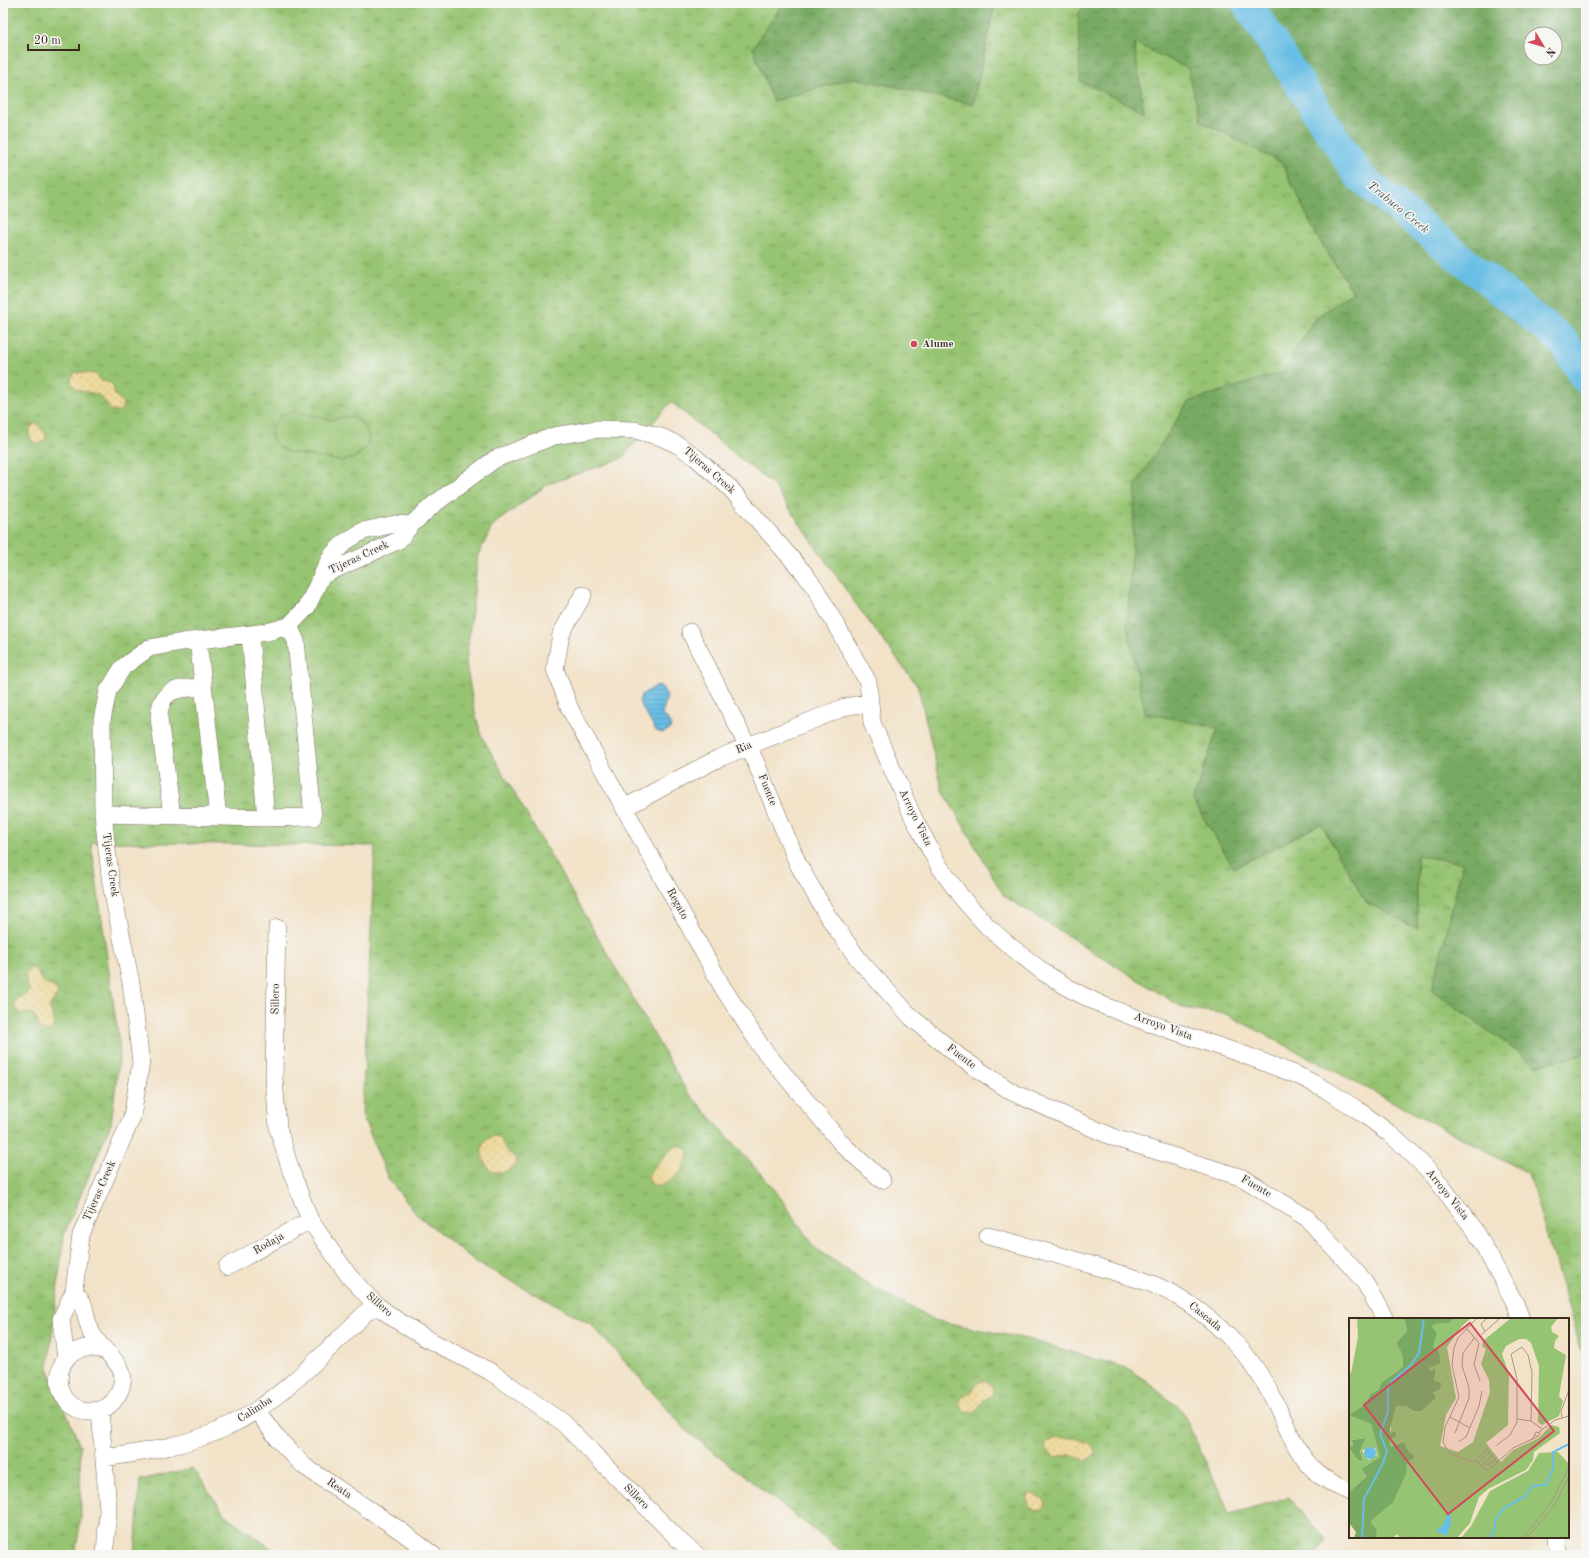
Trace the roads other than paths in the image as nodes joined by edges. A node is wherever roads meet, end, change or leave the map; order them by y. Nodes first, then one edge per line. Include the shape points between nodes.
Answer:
1 (410, 525) junction
2 (323, 575) junction
3 (583, 596) dead end
4 (289, 626) junction
5 (690, 632) dead end
6 (250, 635) junction
7 (198, 640) junction
8 (868, 682) joint
9 (203, 687) junction
10 (870, 702) junction
11 (747, 746) junction
12 (624, 808) junction
13 (103, 814) junction
14 (172, 816) junction
15 (218, 817) junction
16 (266, 818) junction
17 (277, 928) dead end
18 (882, 1180) dead end
19 (310, 1220) junction
20 (988, 1236) dead end
21 (228, 1268) dead end
22 (74, 1291) junction
23 (375, 1304) junction
24 (1384, 1318) edge
25 (1521, 1318) edge
26 (104, 1350) junction
27 (66, 1359) junction
28 (100, 1410) junction
29 (257, 1411) junction
30 (104, 1458) junction
31 (1349, 1492) edge
32 (1557, 1538) edge
33 (106, 1555) edge
34 (433, 1555) edge
35 (697, 1555) edge
36 (1559, 1555) edge

1 - 2 street, Tijeras Creek via 399,540
1 - 2 street, Tijeras Creek via 395,524 363,531 345,542 331,556
1 - 8 street, Tijeras Creek via 495,459 554,436 597,429 625,429 661,437 696,457 729,487 804,573
2 - 4 street, Tijeras Creek via 307,607
3 - 12 street, Regato via 561,634 555,669 570,708
4 - 6 street, Tijeras Creek
4 - 16 street via 296,641 313,817
5 - 11 street, Fuente
6 - 7 street, Tijeras Creek
6 - 16 street
7 - 9 street
7 - 13 street, Tijeras Creek via 149,648 123,667 108,691 102,720
8 - 10 street, Arroyo Vista
9 - 14 street via 171,692 163,698 160,707 159,718
9 - 15 street
10 - 11 street, Ria via 844,708
10 - 25 street, Arroyo Vista via 872,723 913,817 939,866 962,898 987,926 1043,972 1102,1005 1297,1075 1358,1110 1389,1133 1432,1175 1475,1230
11 - 12 street, Ria via 681,777
11 - 24 street, Fuente via 798,864 827,915 859,960 911,1017 961,1058 1012,1092 1115,1138 1243,1178 1307,1218 1364,1281
12 - 18 street, Regato via 723,988 762,1048 843,1145
13 - 14 street
13 - 22 street, Tijeras Creek via 111,884 131,983 141,1062 132,1118 81,1235
14 - 15 street
15 - 16 street
17 - 19 street, Sillero via 274,1078 278,1128
19 - 21 street, Rodaja
19 - 23 street, Sillero via 349,1276
20 - 31 street, Cascada via 1064,1256 1156,1286 1184,1300 1237,1345 1257,1371 1275,1402 1290,1436 1316,1472 1337,1487
22 - 26 street via 82,1301 92,1334
22 - 27 street, Tijeras Creek via 61,1319
23 - 29 street, Calimba via 288,1387
23 - 35 street, Sillero via 427,1339 491,1372 563,1423
26 - 27 street via 84,1348
26 - 28 street via 118,1363 122,1381 116,1399
27 - 28 street via 58,1378 64,1398 80,1410
28 - 30 street
29 - 30 street, Calimba via 229,1427 175,1446
29 - 34 street, Reata via 278,1439 304,1466
30 - 33 street via 108,1509
32 - 36 street

